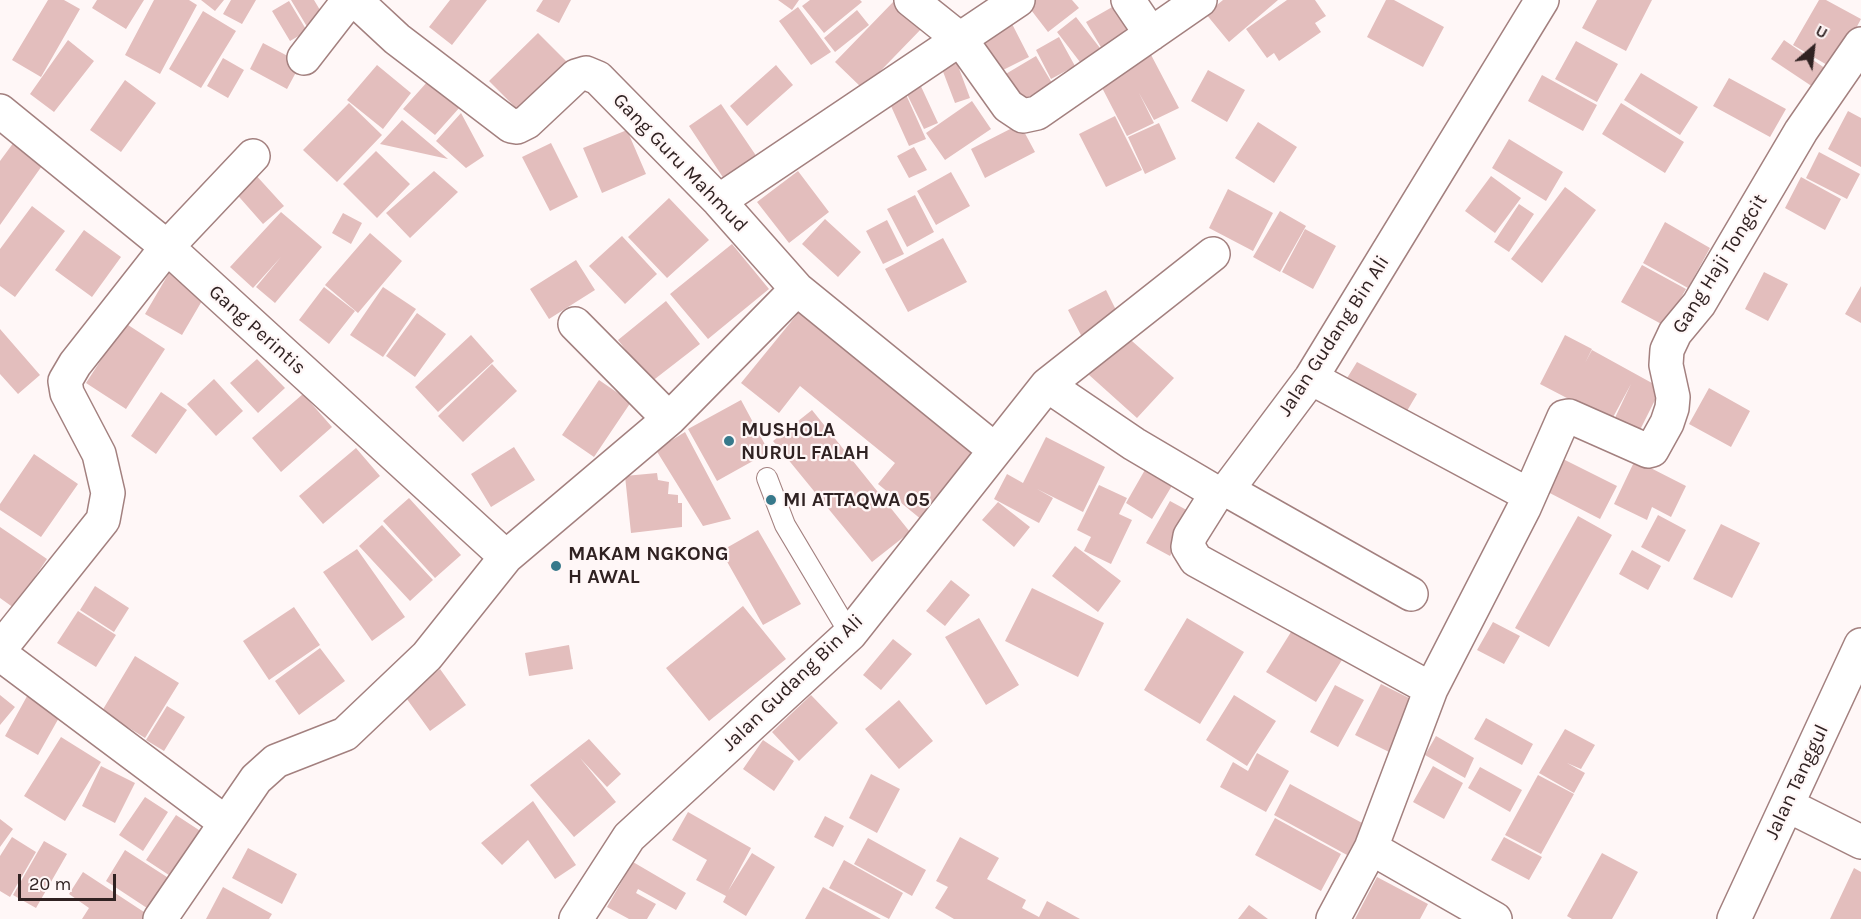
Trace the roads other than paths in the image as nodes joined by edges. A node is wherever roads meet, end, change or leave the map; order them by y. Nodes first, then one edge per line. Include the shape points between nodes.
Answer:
1 (349, 0) edge
2 (355, 0) edge
3 (911, 0) edge
4 (1018, 0) edge
5 (1128, 0) edge
6 (1200, 0) edge
7 (1542, 0) edge
8 (1150, 34) junction
9 (960, 40) junction
10 (1861, 44) edge
11 (304, 58) dead end
12 (0, 111) edge
13 (253, 156) dead end
14 (718, 201) junction
15 (167, 247) junction
16 (1213, 254) dead end
17 (797, 289) junction
18 (575, 324) dead end
19 (1311, 378) junction
20 (1047, 385) junction
21 (669, 419) junction
22 (995, 450) junction
23 (767, 478) dead end
24 (1516, 488) dead end
25 (1222, 491) junction
26 (506, 557) junction
27 (1411, 594) dead end
28 (850, 634) junction
29 (1861, 645) edge
30 (0, 649) edge
31 (0, 654) edge
32 (1431, 689) junction
33 (1786, 805) junction
34 (226, 823) junction
35 (1861, 842) edge
36 (1371, 848) junction
37 (160, 919) edge
38 (576, 919) edge
39 (1333, 919) edge
40 (1495, 919) edge
41 (1734, 919) edge

1 - 11 street
2 - 14 street, Gang Guru Mahmud via 397,39 511,126 527,122 576,76 586,73 598,78
3 - 9 street
4 - 9 street
5 - 8 street
6 - 8 street
7 - 19 street, Jalan Gudang Bin Ali
8 - 9 street via 1038,113 1023,116 1008,106
9 - 14 street
10 - 32 street, Gang Haji Tongcit via 1800,131 1699,304 1675,333 1667,350 1666,365 1672,408 1652,450 1569,416 1563,420 1524,508
12 - 15 street, Gang Perintis
13 - 15 street
14 - 17 street, Gang Guru Mahmud
15 - 26 street, Gang Perintis
15 - 30 street via 65,381 99,454 108,493 103,520
16 - 20 street, Jalan Gudang Bin Ali
17 - 21 street
17 - 22 street, Gang Guru Mahmud
18 - 21 street
19 - 24 street
19 - 25 street, Jalan Gudang Bin Ali
20 - 22 street, Jalan Gudang Bin Ali
20 - 25 street via 1134,444
21 - 26 street
22 - 28 street, Jalan Gudang Bin Ali
23 - 28 lane via 785,525
25 - 27 street
25 - 32 street, Jalan Gudang Bin Ali via 1190,536 1188,547 1196,560
26 - 34 street via 427,656 345,734 276,761 256,779
28 - 38 street, Jalan Gudang Bin Ali via 629,837
29 - 33 street, Jalan Tanggul
31 - 34 street
32 - 36 street
33 - 35 street
33 - 41 street, Jalan Tanggul
34 - 37 street
36 - 39 street
36 - 40 street

